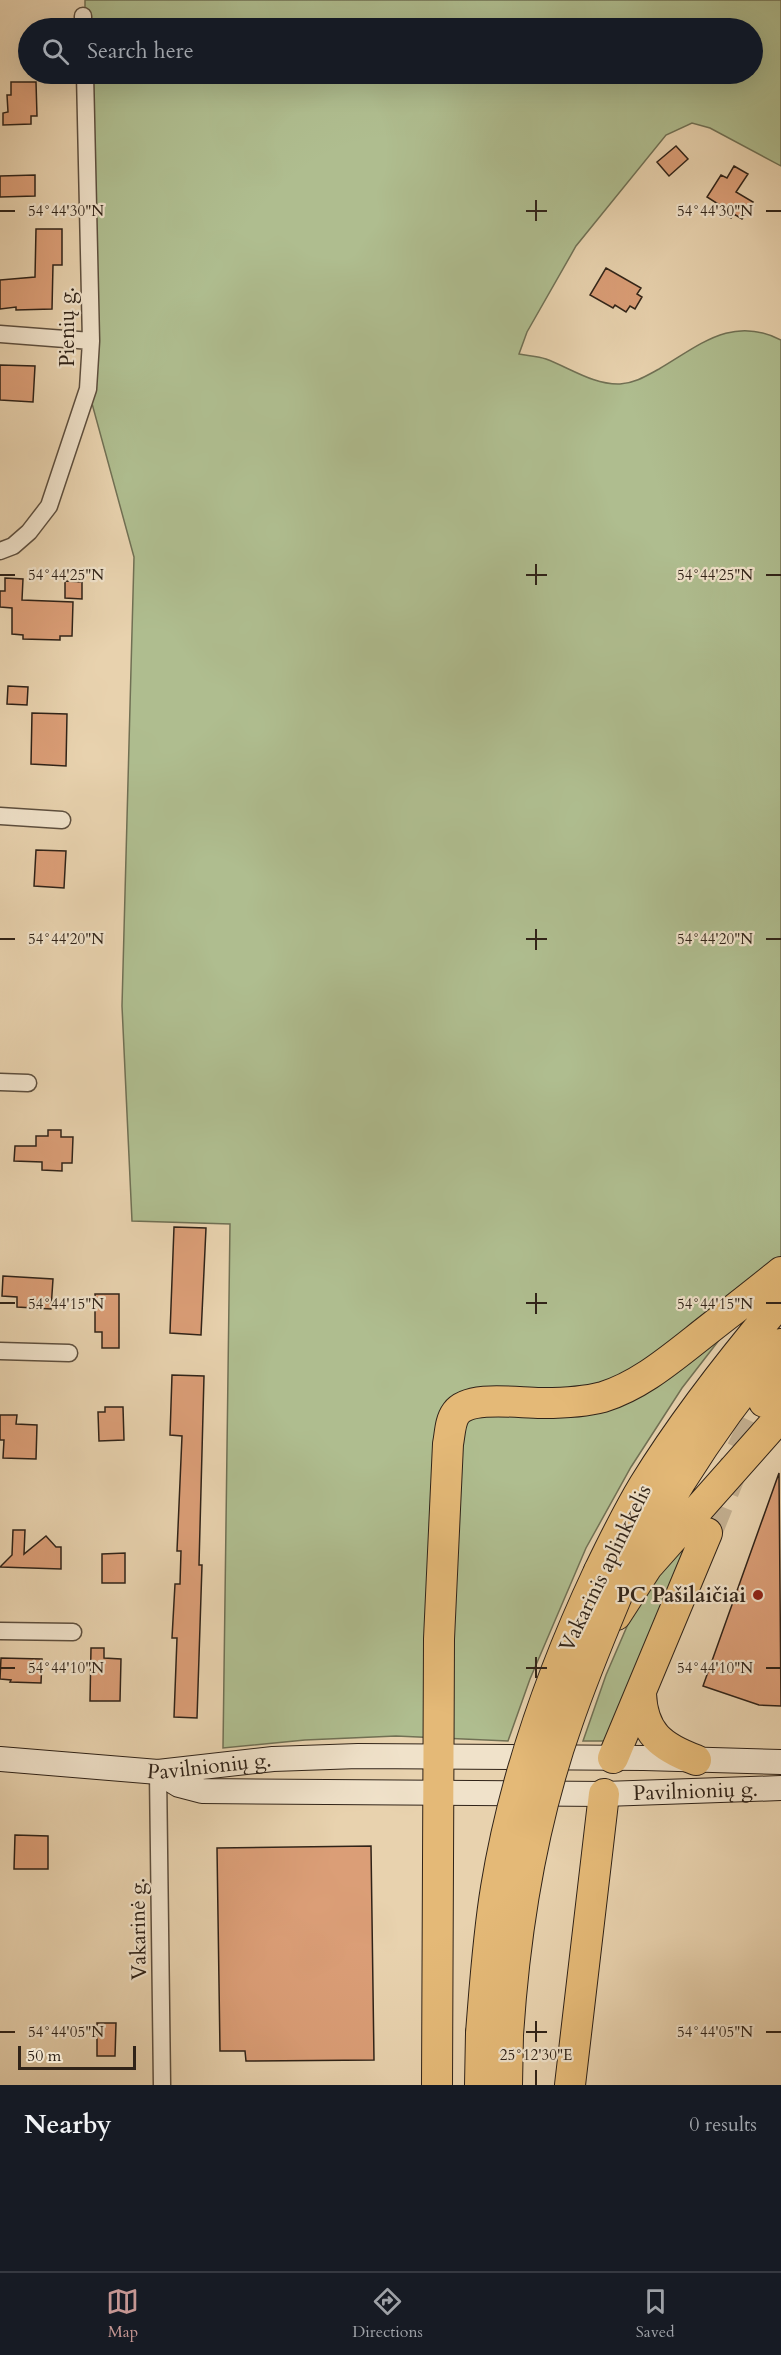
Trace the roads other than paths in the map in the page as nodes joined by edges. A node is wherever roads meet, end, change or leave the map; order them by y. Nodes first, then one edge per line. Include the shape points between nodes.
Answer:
1 (85, 84) edge
2 (0, 334) edge
3 (91, 341) junction
4 (0, 551) edge
5 (0, 816) edge
6 (62, 820) dead end
7 (0, 1082) edge
8 (28, 1083) dead end
9 (781, 1272) edge
10 (781, 1301) edge
11 (781, 1344) edge
12 (0, 1351) edge
13 (69, 1353) dead end
14 (781, 1375) edge
15 (772, 1409) edge
16 (707, 1533) tunnel mouth
17 (619, 1580) junction
18 (0, 1631) edge
19 (73, 1632) dead end
20 (641, 1695) junction
21 (438, 1757) junction
22 (613, 1758) junction
23 (0, 1759) edge
24 (696, 1760) junction
25 (781, 1762) edge
26 (158, 1772) junction
27 (781, 1788) edge
28 (439, 1793) junction
29 (594, 1794) junction
30 (495, 2034) junction
31 (162, 2085) edge
32 (437, 2085) edge
33 (480, 2085) edge
34 (507, 2085) edge
35 (570, 2085) edge

1 - 3 street, Pienių g.
2 - 3 street
3 - 4 street, Pienių g. via 88,389 49,506 29,532
5 - 6 street
7 - 8 street
9 - 21 highway via 680,1351 623,1389 576,1402 487,1402 470,1404 456,1412 448,1444
10 - 17 highway, Vakarinis aplinkkelis via 736,1355 644,1486
11 - 17 highway, Vakarinis aplinkkelis via 698,1454
12 - 13 street
14 - 15 highway
15 - 17 highway via 658,1554
16 - 20 highway
17 - 30 highway, Vakarinis aplinkkelis, bridge via 567,1722 539,1819
17 - 30 highway, Vakarinis aplinkkelis, bridge via 563,1650 519,1784 496,1885 489,1936
18 - 19 street
20 - 22 highway
20 - 24 highway via 646,1722 660,1742
21 - 22 street, Pavilnionių g.
21 - 26 street, Pavilnionių g. via 273,1759
21 - 28 highway
22 - 24 street, Pavilnionių g.
22 - 29 street
23 - 26 street
24 - 25 street, Pavilnionių g.
26 - 28 street, Pavilnionių g. via 179,1785 202,1791
26 - 31 street, Vakarinė g.
27 - 29 street, Pavilnionių g.
28 - 29 street, Pavilnionių g.
28 - 32 highway
29 - 35 highway
30 - 33 highway, Vakarinis aplinkkelis
30 - 34 highway, Vakarinis aplinkkelis

